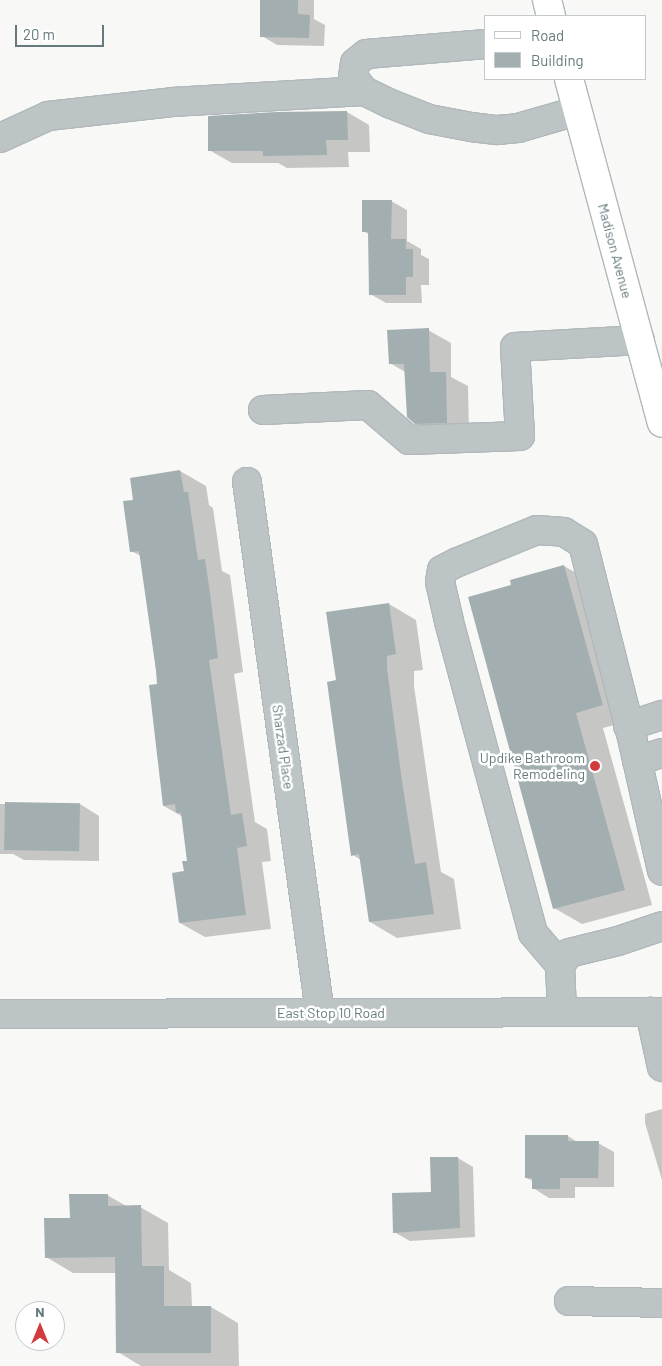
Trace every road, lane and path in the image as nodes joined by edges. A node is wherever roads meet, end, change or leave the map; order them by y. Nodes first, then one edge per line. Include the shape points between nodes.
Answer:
1 (547, 0) edge
2 (552, 15) edge
3 (484, 44) edge
4 (569, 80) edge
5 (364, 91) junction
6 (578, 111) junction
7 (0, 138) edge
8 (640, 340) junction
9 (263, 410) dead end
10 (662, 423) edge
11 (247, 482) dead end
12 (662, 715) edge
13 (628, 726) junction
14 (650, 757) edge
15 (662, 870) edge
16 (662, 926) edge
17 (560, 966) junction
18 (562, 1012) junction
19 (656, 1012) edge
20 (320, 1013) junction
21 (0, 1014) edge
22 (662, 1067) edge
23 (569, 1301) dead end
24 (662, 1303) edge

1 - 2 main road
3 - 5 street via 366,54 354,63 353,77
4 - 6 main road, Madison Avenue
5 - 6 street via 429,119 497,130 518,128
5 - 7 street via 172,102 48,116
6 - 8 main road, Madison Avenue
8 - 9 street via 515,347 520,436 409,440 368,405
8 - 10 main road, Madison Avenue
11 - 20 street, Sharzad Place
12 - 13 street
13 - 14 street
13 - 17 street via 583,544 564,532 537,530 442,570 440,582 449,621 533,933
14 - 15 street
16 - 17 street via 569,953
17 - 18 street
18 - 19 street, East Stop 10 Road
18 - 20 street, East Stop 10 Road
19 - 22 street
20 - 21 street, East Stop 10 Road
23 - 24 street

